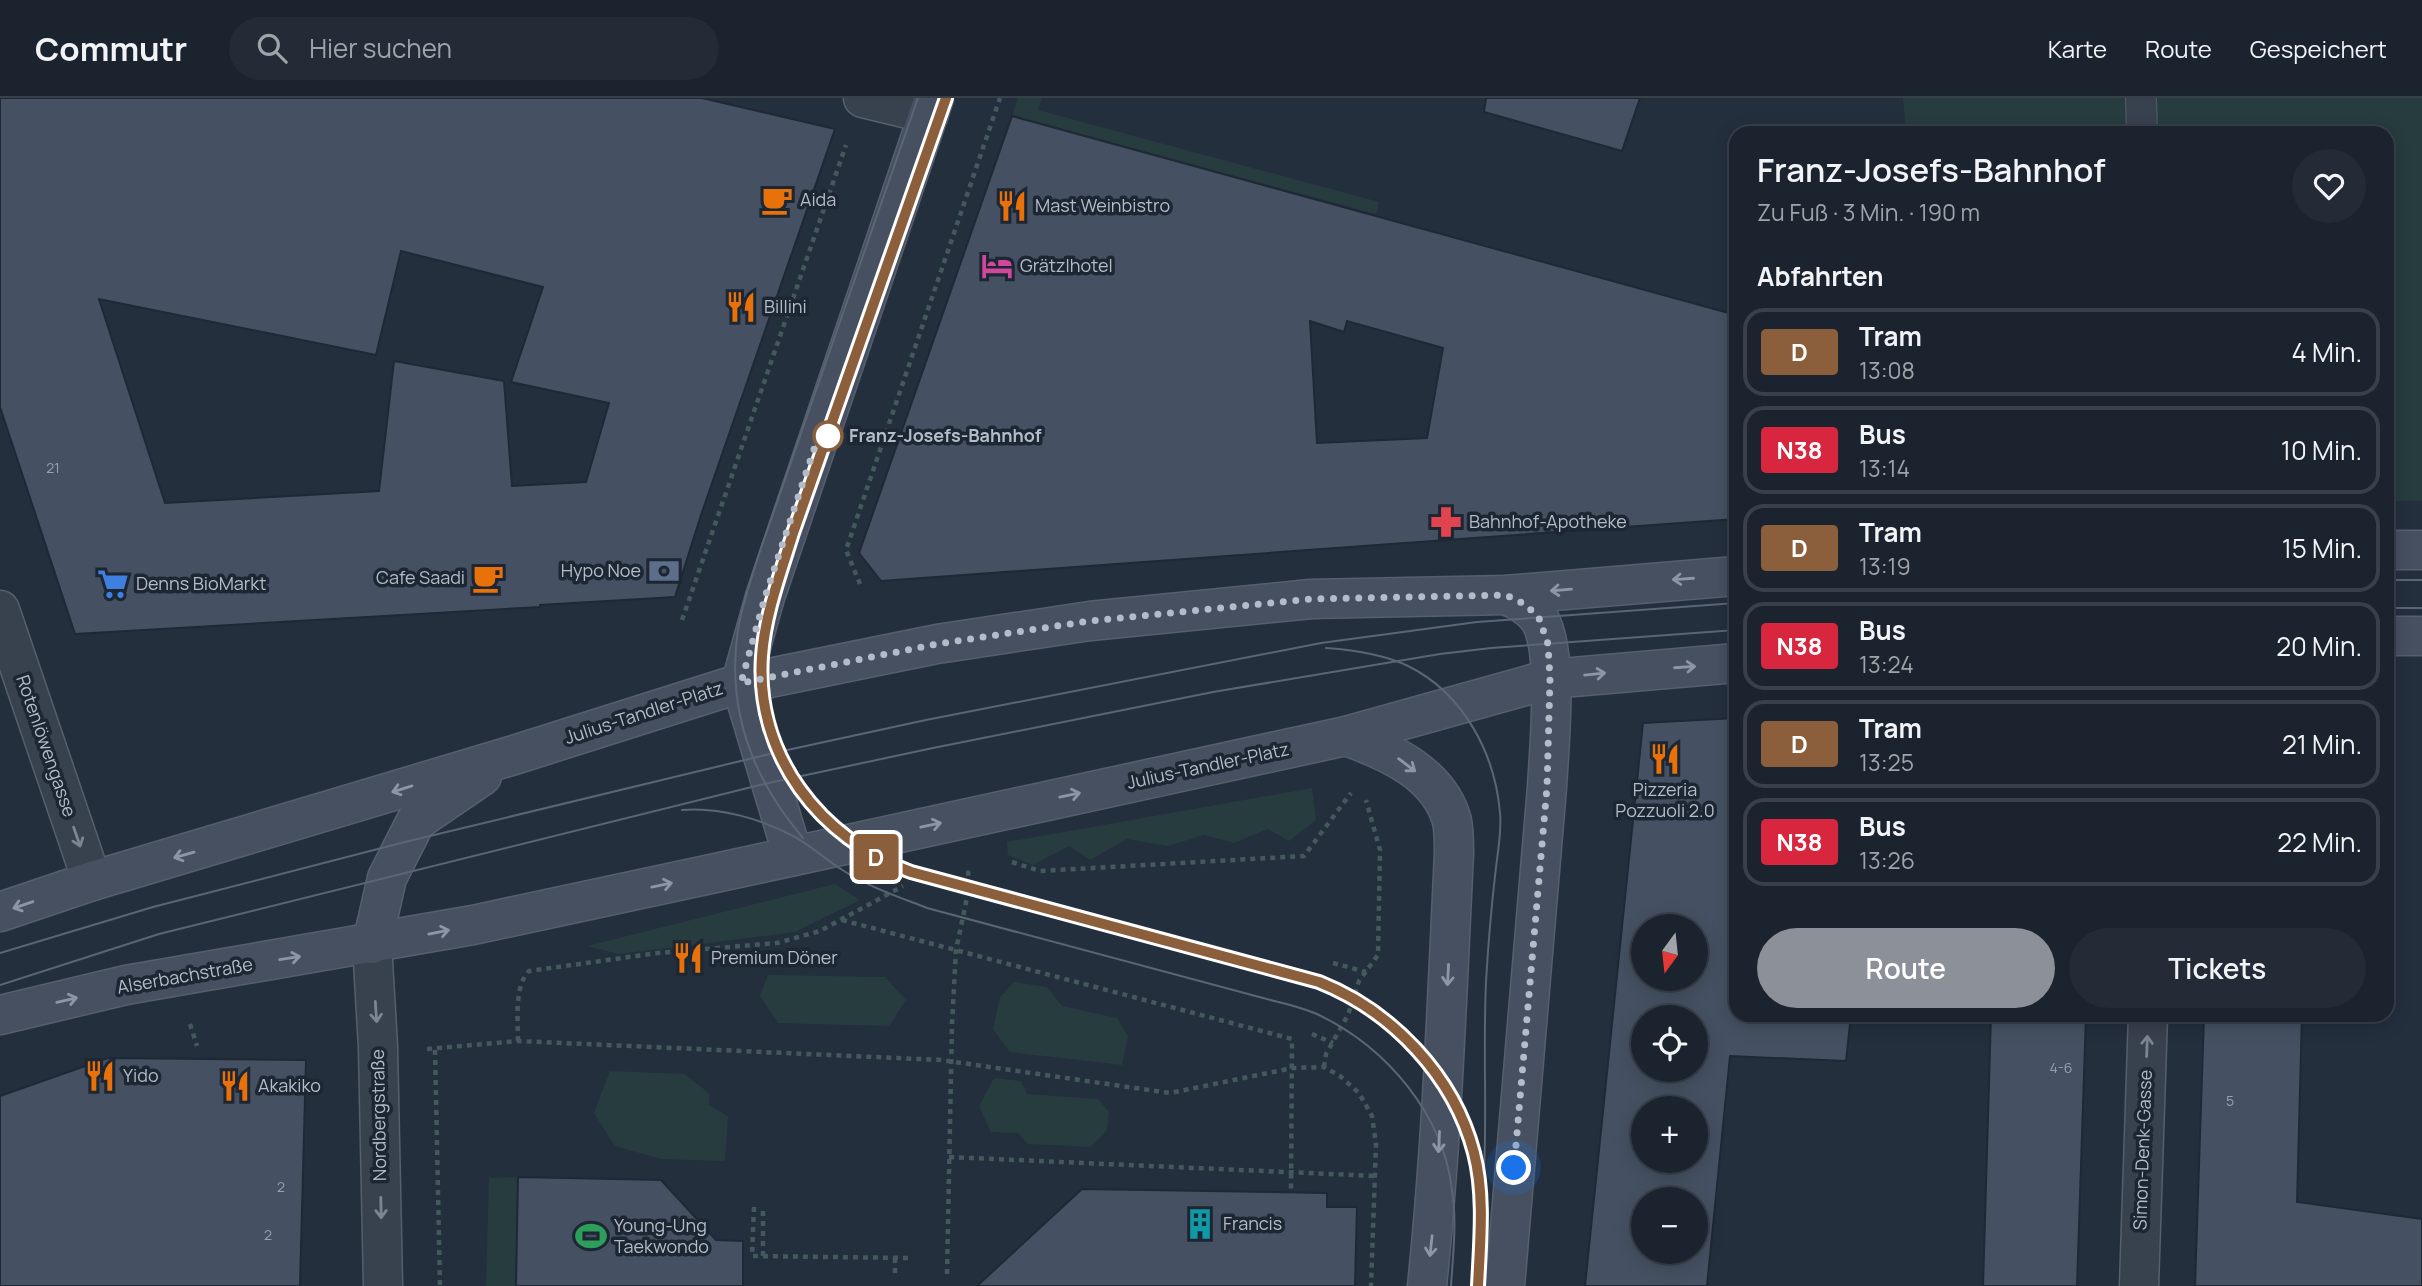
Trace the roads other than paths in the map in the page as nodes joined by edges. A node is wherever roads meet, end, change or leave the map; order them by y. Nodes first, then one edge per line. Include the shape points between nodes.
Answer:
1 (863, 98) edge
2 (2141, 98) edge
3 (931, 106) edge
4 (2142, 126) edge
5 (2394, 550) edge
6 (2422, 551) edge
7 (1729, 577) edge
8 (1506, 595) junction
9 (0, 610) edge
10 (2394, 635) edge
11 (2422, 636) edge
12 (1729, 663) edge
13 (1550, 679) junction
14 (741, 683) junction
15 (1346, 736) junction
16 (514, 755) junction
17 (793, 856) junction
18 (92, 881) junction
19 (0, 912) edge
20 (372, 944) junction
21 (0, 1015) edge
22 (2148, 1022) edge
23 (383, 1286) edge
24 (1427, 1286) edge
25 (1505, 1286) edge
26 (2139, 1286) edge

1 - 3 street
2 - 4 lane
3 - 14 main road via 765,597
5 - 6 main road
7 -> 8 main road, Julius-Tandler-Platz
8 - 13 main road via 1539,618 1548,644
8 - 14 main road, Julius-Tandler-Platz via 1311,599 1090,621 937,644
9 -> 18 street, Rotenlöwengasse
10 - 11 main road
13 -> 12 main road, Julius-Tandler-Platz
13 - 15 main road, Julius-Tandler-Platz
13 - 25 main road via 1547,787
14 - 16 main road, Julius-Tandler-Platz
14 - 17 main road
17 -> 15 main road, Julius-Tandler-Platz
15 -> 24 main road via 1405,762 1436,792 1452,820 1454,853
16 -> 18 main road, Julius-Tandler-Platz
16 - 20 main road via 416,821 387,878
20 -> 17 main road, Julius-Tandler-Platz
18 -> 19 main road
21 -> 20 main road, Alserbachstraße via 126,985
20 -> 23 street, Nordbergstraße
26 -> 22 street, Simon-Denk-Gasse

